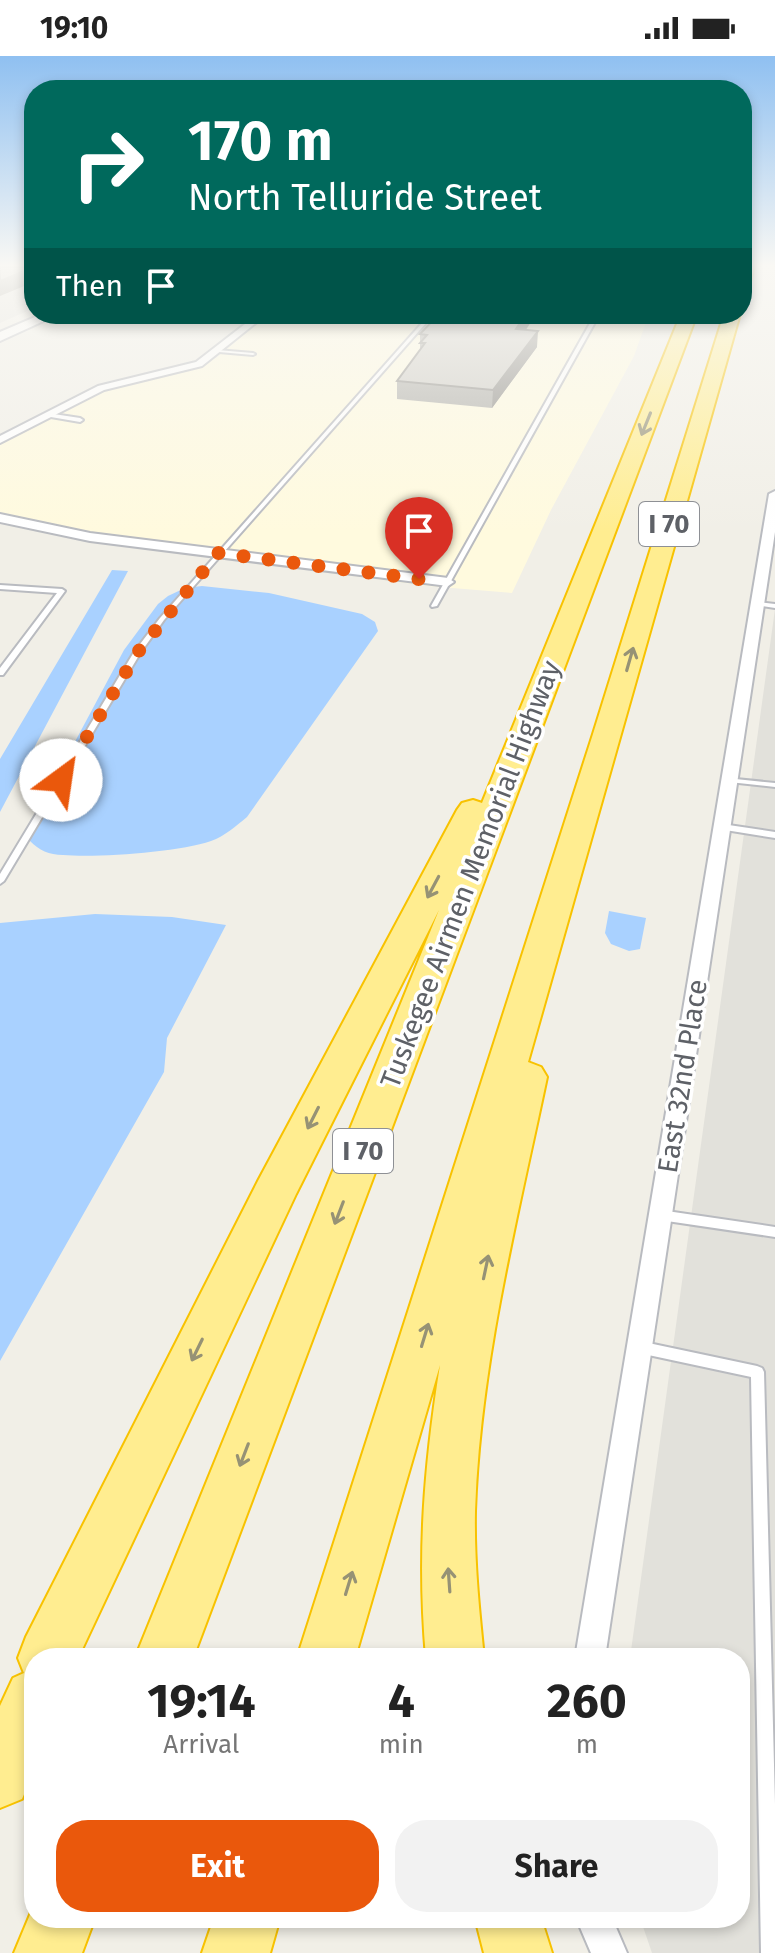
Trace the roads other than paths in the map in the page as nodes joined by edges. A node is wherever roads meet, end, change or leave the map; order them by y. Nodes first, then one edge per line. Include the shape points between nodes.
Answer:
1 (211, 356) edge
2 (395, 356) edge
3 (574, 356) edge
4 (673, 356) edge
5 (720, 356) edge
6 (47, 415) junction
7 (80, 420) dead end
8 (0, 440) edge
9 (775, 494) edge
10 (0, 518) edge
11 (218, 553) junction
12 (448, 582) junction
13 (0, 587) edge
14 (766, 605) edge
15 (434, 606) dead end
16 (559, 644) junction
17 (0, 673) edge
18 (608, 734) junction
19 (729, 780) junction
20 (775, 785) edge
21 (722, 827) junction
22 (775, 835) edge
23 (0, 881) edge
24 (660, 1215) junction
25 (775, 1232) edge
26 (639, 1347) junction
27 (55, 1648) edge
28 (168, 1648) edge
29 (329, 1648) edge
30 (454, 1648) edge
31 (592, 1648) edge
32 (24, 1704) edge
33 (24, 1722) edge
34 (0, 1752) edge
35 (0, 1777) edge
36 (58, 1928) edge
37 (244, 1928) edge
38 (511, 1928) edge
39 (598, 1928) edge
40 (48, 1953) edge
41 (236, 1953) edge
42 (518, 1953) edge
43 (609, 1953) edge
44 (770, 1953) edge

1 - 6 street via 189,368 101,388
2 - 11 lane
3 - 12 lane
4 -> 16 highway, Tuskegee Airmen Memorial Highway / I 70
18 -> 5 highway, I 70
6 - 7 lane
6 - 8 street
9 - 14 street, East 32nd Place
10 - 11 street via 90,537
11 - 12 street
11 - 23 lane via 138,652
12 - 15 lane
13 - 17 lane via 62,591
14 - 19 street, East 32nd Place
16 -> 27 highway via 274,1194
16 -> 28 highway, Tuskegee Airmen Memorial Highway / I 70
29 -> 18 highway, I 70
30 -> 18 highway via 448,1567 451,1489 467,1356
19 - 20 lane
19 - 21 street, East 32nd Place
21 - 22 lane
21 - 24 street, East 32nd Place
24 - 25 lane
24 - 26 street, East 32nd Place
26 - 31 street, East 32nd Place
26 - 44 lane via 757,1372
32 - 34 highway
33 - 35 highway
36 - 40 highway
37 - 41 highway
38 - 42 highway
39 - 43 street

